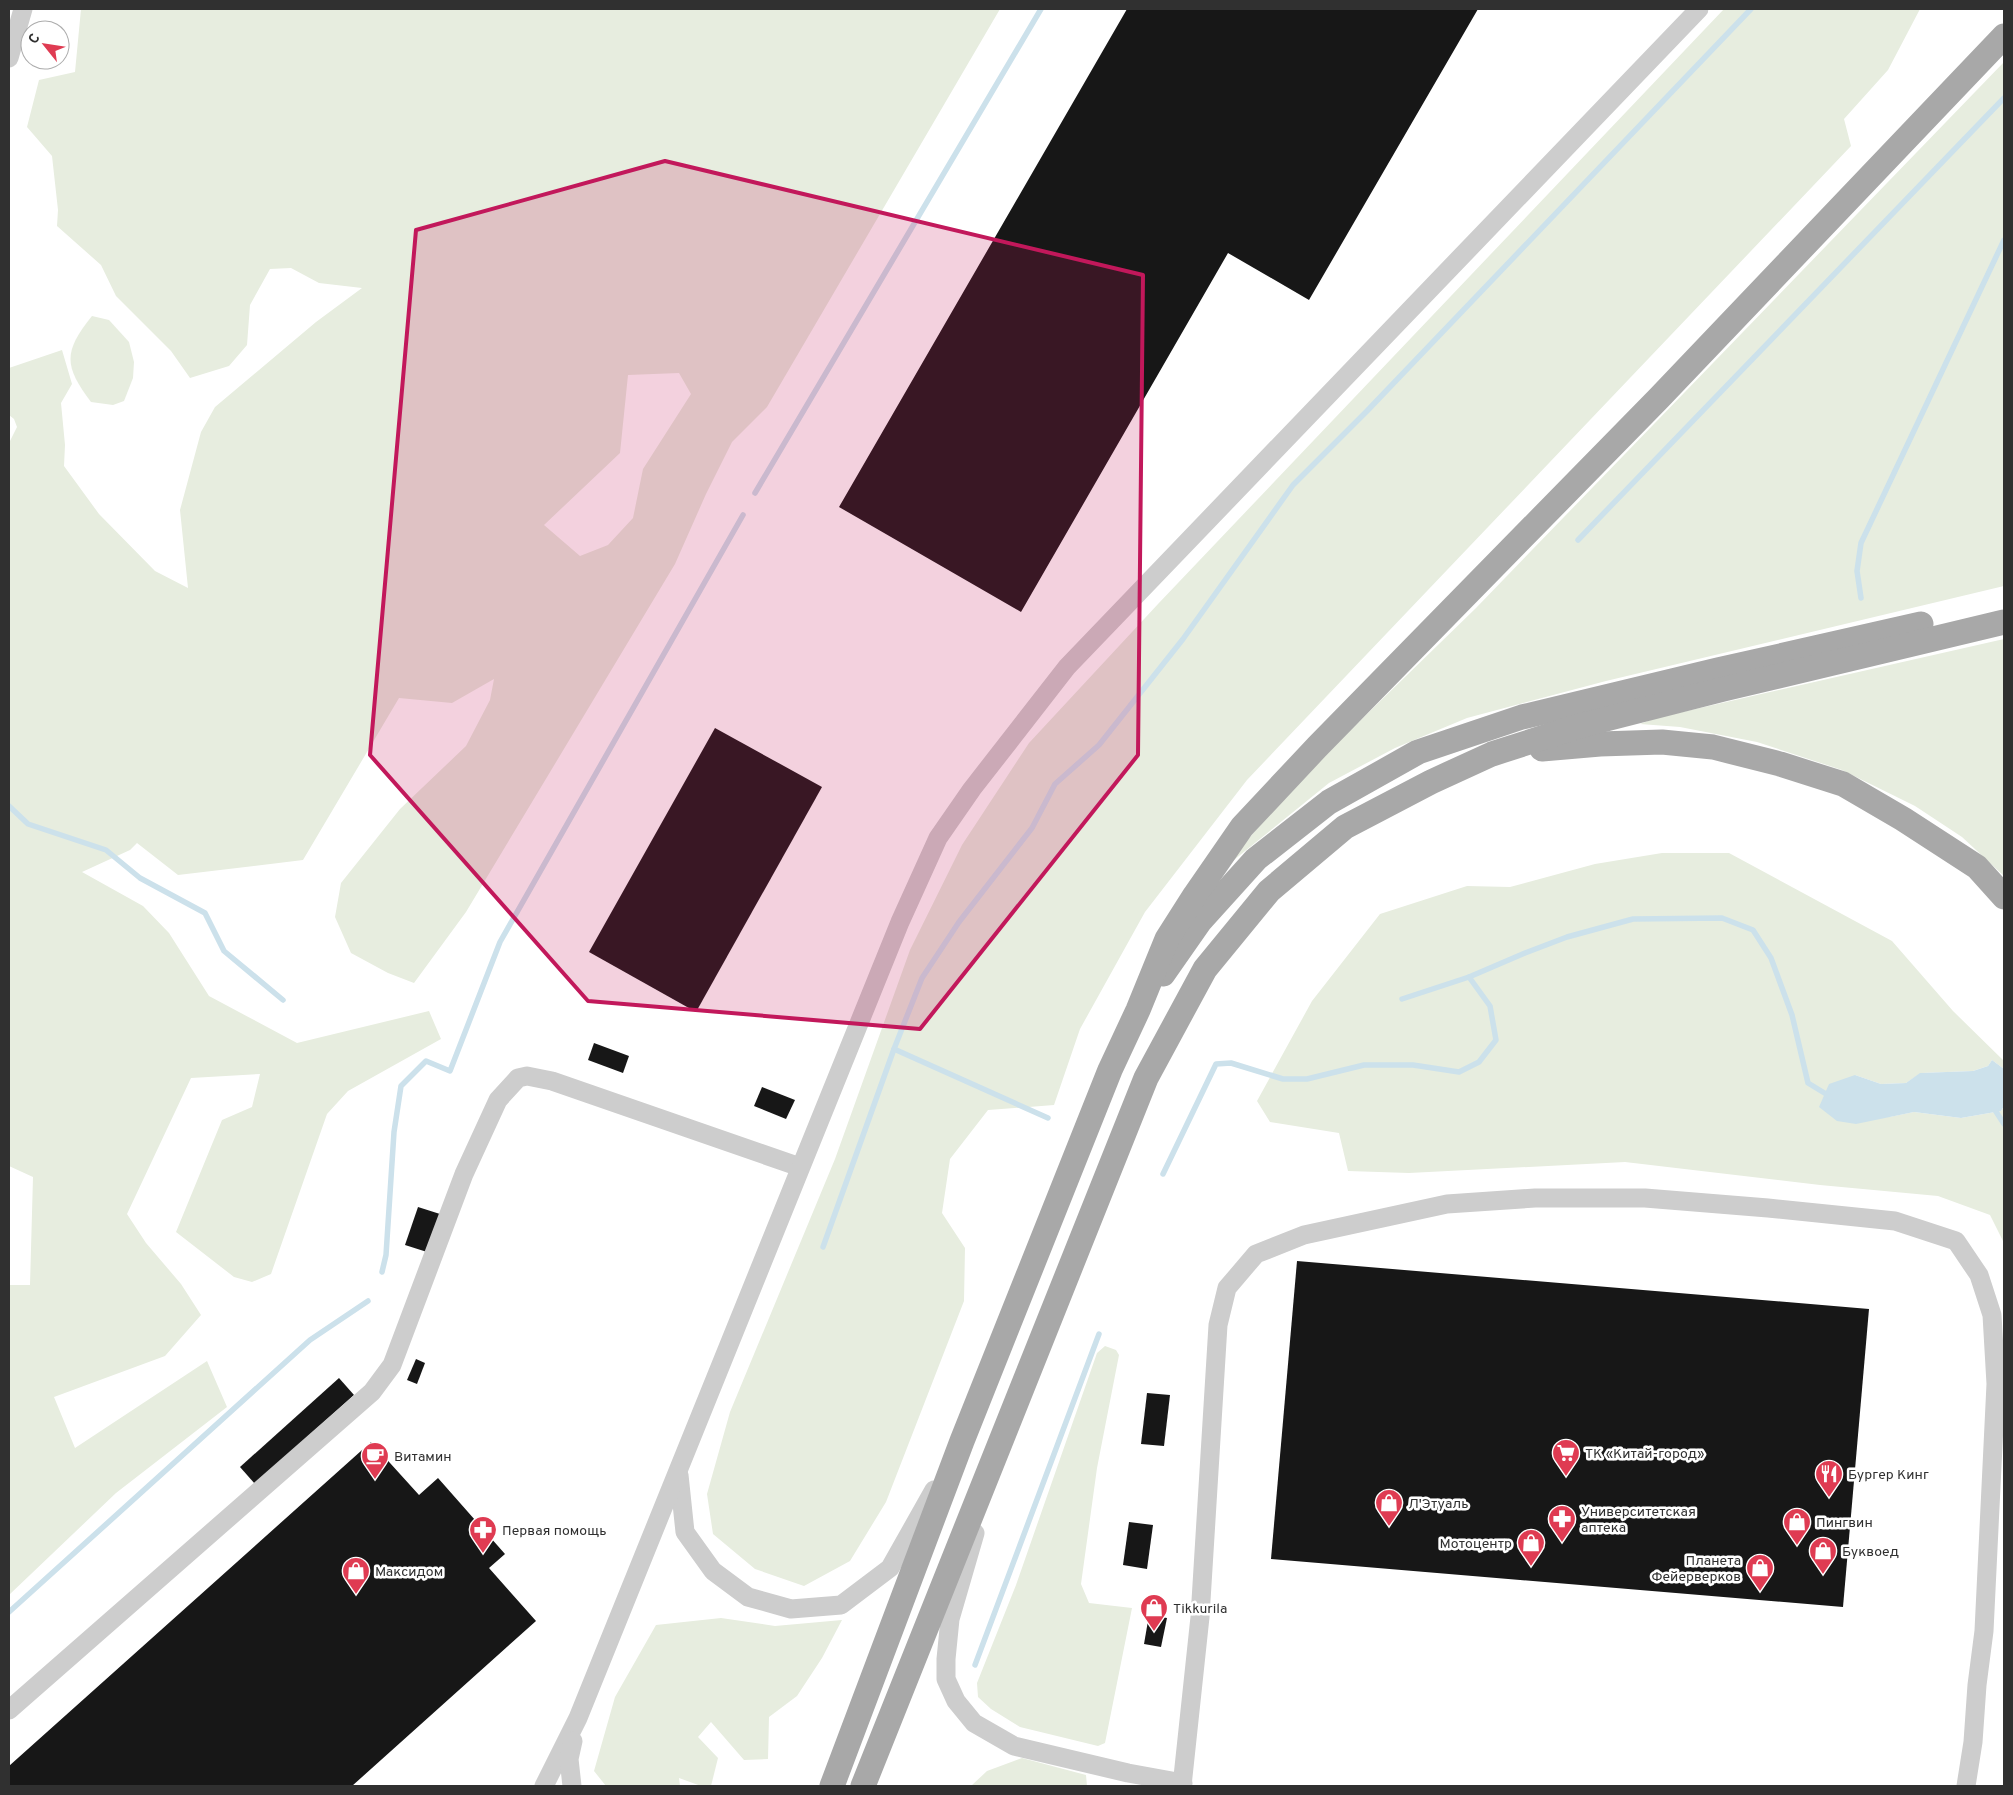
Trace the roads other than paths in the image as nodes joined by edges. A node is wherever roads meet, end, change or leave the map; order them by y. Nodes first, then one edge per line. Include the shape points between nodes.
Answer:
1 (23, 9) edge
2 (1699, 9) edge
3 (2004, 36) edge
4 (9, 58) edge
5 (2004, 606) edge
6 (2004, 622) edge
7 (1492, 754) junction
8 (2004, 897) edge
9 (1138, 1010) junction
10 (800, 1167) junction
11 (962, 1441) junction
12 (1000, 1444) junction
13 (679, 1473) junction
14 (9, 1710) edge
15 (578, 1718) junction
16 (875, 1755) junction
17 (1182, 1784) edge
18 (544, 1786) edge
19 (572, 1786) edge
20 (832, 1786) edge
21 (863, 1786) edge
22 (870, 1786) edge
23 (1966, 1786) edge

1 - 4 street
2 - 10 street via 1067,667 1020,726 938,838 900,922
3 - 9 main road via 1242,827 1167,939
5 - 9 main road via 1522,718 1418,752 1329,802 1256,859 1200,921
6 - 7 main road via 1579,726
7 - 8 main road via 1662,742 1713,746 1780,764 1843,784 1903,819 1977,867
7 - 12 main road via 1346,827 1269,891 1205,969 1146,1078
9 - 11 main road via 1110,1070
10 - 13 street
10 - 14 street via 552,1081 527,1076 518,1078 498,1100 464,1174 392,1365 372,1392
11 - 13 street via 890,1568 841,1605 791,1609 748,1597 712,1571 685,1532
11 - 20 main road
12 - 16 main road
12 - 17 street via 950,1619 946,1679 956,1701 974,1723 1014,1746
13 - 15 street
15 - 18 street
15 - 19 street via 569,1759
16 - 21 main road
16 - 22 main road
17 - 23 street via 1200,1608 1218,1325 1227,1288 1256,1254 1304,1235 1447,1204 1535,1198 1645,1198 1895,1221 1956,1241 1979,1275 1992,1315 1996,1384 1984,1630

